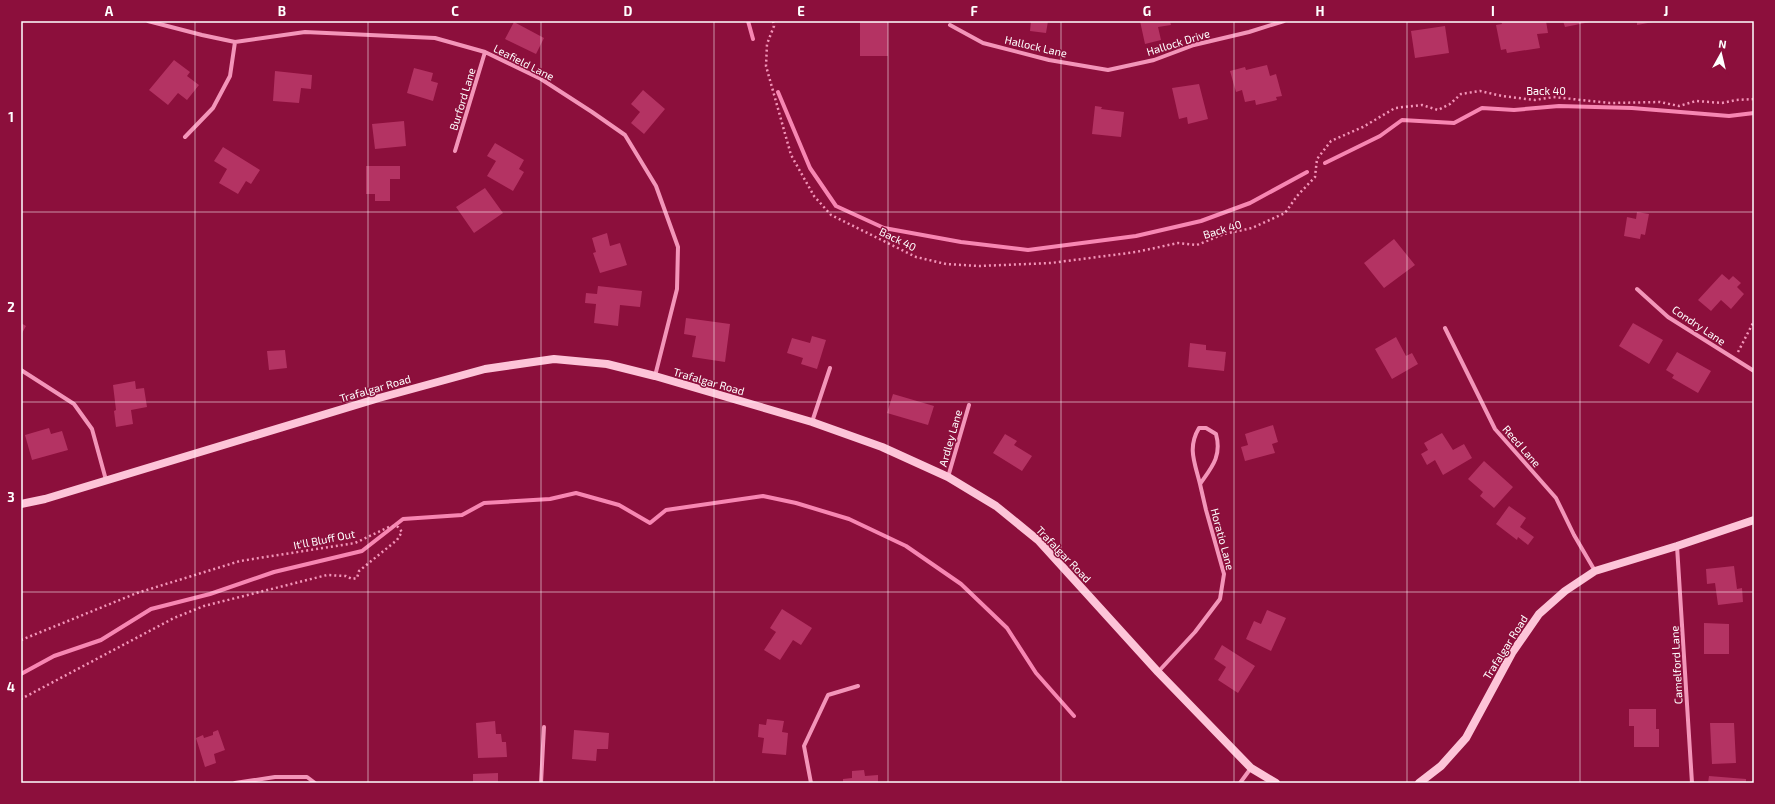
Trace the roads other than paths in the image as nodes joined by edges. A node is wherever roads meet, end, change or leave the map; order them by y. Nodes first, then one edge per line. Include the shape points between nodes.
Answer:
1 (148, 21) edge
2 (1284, 21) edge
3 (950, 25) dead end
4 (235, 42) junction
5 (485, 52) junction
6 (1123, 67) joint
7 (185, 137) dead end
8 (455, 151) dead end
9 (1637, 289) dead end
10 (1445, 328) dead end
11 (830, 368) dead end
12 (21, 370) edge
13 (1754, 371) edge
14 (655, 376) junction
15 (969, 405) dead end
16 (812, 422) junction
17 (948, 477) junction
18 (106, 480) junction
19 (1200, 484) junction
20 (21, 504) edge
21 (1754, 520) edge
22 (1677, 546) junction
23 (1595, 571) junction
24 (1158, 672) junction
25 (858, 686) dead end
26 (544, 727) dead end
27 (1251, 768) junction
28 (235, 783) edge
29 (315, 783) edge
30 (541, 783) edge
31 (811, 783) edge
32 (1240, 783) edge
33 (1276, 783) edge
34 (1419, 783) edge
35 (1692, 783) edge

1 - 4 street, Leafield Lane
2 - 6 street, Hallock Drive
3 - 6 street, Hallock Lane via 983,43 1049,60 1108,70
4 - 5 street, Leafield Lane via 305,32 380,34 435,38
4 - 7 street via 230,76 214,108
5 - 8 street, Burford Lane
5 - 14 street, Leafield Lane via 541,79 625,135 656,186 678,247 677,289
9 - 13 street, Condry Lane via 1668,317
10 - 23 street, Reed Lane via 1495,429 1556,498
11 - 16 street
12 - 18 street via 74,404 92,429
14 - 16 street, Trafalgar Road
14 - 18 street, Trafalgar Road via 607,364 554,359 485,369
15 - 17 street, Ardley Lane
16 - 17 street, Trafalgar Road via 882,447
17 - 24 street, Trafalgar Road via 996,506 1039,541
18 - 20 street, Trafalgar Road
19 - 19 street, Horatio Lane via 1215,464 1219,445 1216,434 1206,428 1199,428 1193,437 1192,449
19 - 24 street, Horatio Lane via 1224,574 1220,599 1195,632
21 - 22 street, Trafalgar Road
22 - 23 street, Trafalgar Road
22 - 35 street, Camelford Lane
23 - 34 street, Trafalgar Road via 1565,591 1539,614 1512,653 1466,738 1440,766
24 - 27 street, Trafalgar Road
25 - 31 street via 828,695 804,746
26 - 30 street
27 - 32 street
27 - 33 street, Trafalgar Road
28 - 29 street via 275,777 307,778

